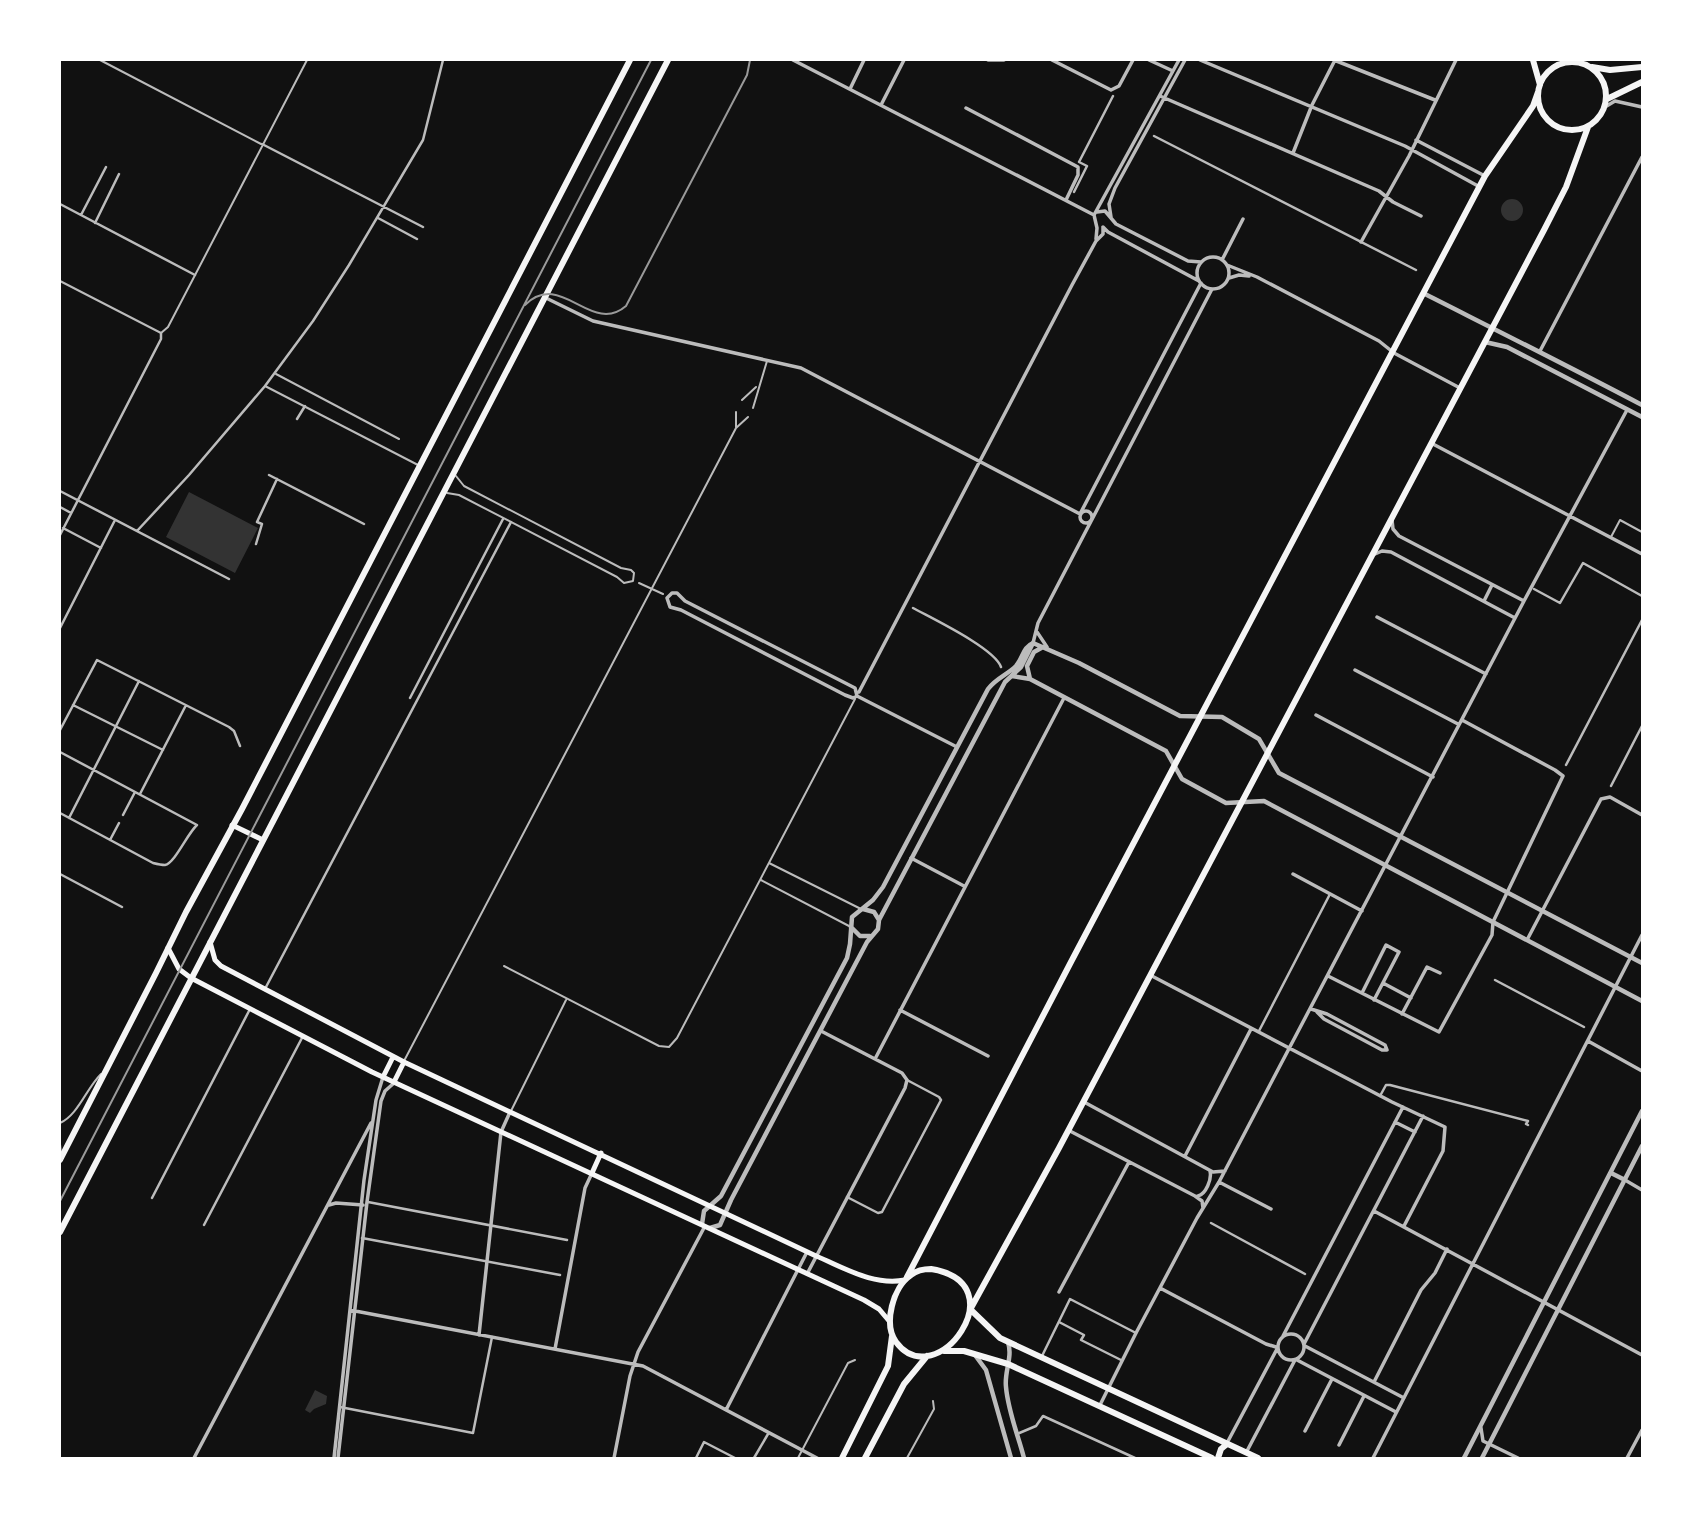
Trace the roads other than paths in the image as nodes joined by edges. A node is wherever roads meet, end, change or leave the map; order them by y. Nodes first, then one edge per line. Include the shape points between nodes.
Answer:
1 (100, 60) edge
2 (307, 60) edge
3 (443, 60) edge
4 (630, 60) edge
5 (668, 60) edge
6 (793, 60) edge
7 (864, 60) edge
8 (904, 60) edge
9 (988, 60) edge
10 (1004, 60) edge
11 (1052, 60) edge
12 (1133, 60) edge
13 (1149, 60) edge
14 (1179, 60) edge
15 (1185, 60) edge
16 (1200, 60) edge
17 (1335, 60) edge
18 (1456, 60) edge
19 (1533, 60) edge
20 (1575, 60) edge
21 (1592, 67) junction
22 (1643, 67) edge
23 (1176, 72) junction
24 (1643, 82) edge
25 (1539, 88) junction
26 (850, 89) junction
27 (1113, 96) dead end
28 (1163, 97) junction
29 (1607, 99) junction
30 (1435, 100) junction
31 (881, 105) junction
32 (1312, 105) junction
33 (1605, 107) junction
34 (1643, 107) edge
35 (966, 108) dead end
36 (1588, 127) junction
37 (1154, 136) dead end
38 (1416, 140) junction
39 (262, 144) junction
40 (1412, 150) junction
41 (1293, 152) junction
42 (1643, 157) edge
43 (106, 167) dead end
44 (119, 174) dead end
45 (1485, 176) junction
46 (1480, 187) junction
47 (1074, 192) dead end
48 (1386, 196) junction
49 (1066, 200) junction
50 (60, 204) edge
51 (384, 207) junction
52 (81, 215) junction
53 (1094, 215) junction
54 (1420, 216) dead end
55 (1111, 217) junction
56 (378, 218) junction
57 (1243, 219) dead end
58 (95, 223) junction
59 (1096, 224) junction
60 (423, 227) dead end
61 (1103, 227) junction
62 (1105, 233) junction
63 (417, 239) dead end
64 (1096, 241) junction
65 (1362, 242) junction
66 (1222, 260) junction
67 (1201, 262) junction
68 (1227, 265) junction
69 (1416, 270) dead end
70 (195, 275) junction
71 (1257, 277) junction
72 (1228, 279) junction
73 (60, 281) edge
74 (1200, 282) junction
75 (1212, 289) junction
76 (1425, 294) junction
77 (544, 297) junction
78 (1492, 329) junction
79 (161, 333) junction
80 (1485, 342) junction
81 (1540, 351) junction
82 (1394, 353) junction
83 (767, 360) junction
84 (275, 373) junction
85 (759, 383) junction
86 (265, 386) junction
87 (1460, 388) junction
88 (742, 400) dead end
89 (1642, 405) edge
90 (305, 406) junction
91 (753, 408) dead end
92 (1627, 409) junction
93 (736, 412) dead end
94 (748, 417) dead end
95 (1643, 417) edge
96 (297, 419) dead end
97 (736, 428) junction
98 (399, 439) dead end
99 (1431, 443) junction
100 (979, 462) junction
101 (419, 466) junction
102 (453, 472) junction
103 (269, 475) dead end
104 (277, 479) junction
105 (60, 491) edge
106 (443, 492) junction
107 (78, 501) junction
108 (60, 507) edge
109 (71, 513) junction
110 (1080, 514) junction
111 (1570, 516) junction
112 (1392, 518) junction
113 (503, 519) junction
114 (115, 520) junction
115 (1091, 520) junction
116 (511, 522) junction
117 (365, 524) dead end
118 (63, 528) junction
119 (137, 531) junction
120 (1643, 532) edge
121 (60, 536) edge
122 (1611, 538) junction
123 (256, 544) dead end
124 (101, 548) junction
125 (1643, 554) edge
126 (1371, 557) junction
127 (229, 579) dead end
128 (639, 583) dead end
129 (1492, 585) junction
130 (652, 589) junction
131 (1534, 589) dead end
132 (663, 594) dead end
133 (1643, 596) edge
134 (1484, 601) junction
135 (1524, 601) junction
136 (913, 608) dead end
137 (1377, 617) dead end
138 (1515, 618) junction
139 (1643, 620) edge
140 (60, 628) edge
141 (1036, 630) junction
142 (1033, 643) junction
143 (1047, 647) junction
144 (1001, 667) dead end
145 (1355, 670) dead end
146 (1486, 674) junction
147 (1012, 676) junction
148 (1030, 679) junction
149 (139, 681) junction
150 (857, 696) junction
151 (410, 698) dead end
152 (1064, 698) junction
153 (73, 705) junction
154 (186, 706) junction
155 (1316, 715) dead end
156 (1199, 717) junction
157 (1460, 723) junction
158 (116, 726) junction
159 (1643, 726) edge
160 (60, 730) edge
161 (240, 746) dead end
162 (957, 747) junction
163 (163, 750) junction
164 (60, 752) edge
165 (1267, 754) junction
166 (1174, 765) junction
167 (1566, 765) dead end
168 (93, 769) junction
169 (1433, 777) junction
170 (1611, 786) dead end
171 (135, 792) junction
172 (140, 794) junction
173 (1241, 803) junction
174 (60, 813) edge
175 (1643, 815) edge
176 (123, 816) dead end
177 (69, 818) junction
178 (119, 823) dead end
179 (232, 825) junction
180 (1401, 836) junction
181 (110, 840) junction
182 (263, 840) junction
183 (911, 858) junction
184 (769, 863) junction
185 (1385, 865) junction
186 (60, 874) edge
187 (1293, 874) dead end
188 (760, 880) junction
189 (964, 886) junction
190 (1506, 892) junction
191 (1331, 894) junction
192 (122, 907) dead end
193 (862, 909) junction
194 (1362, 911) junction
195 (1542, 911) junction
196 (878, 920) junction
197 (1493, 922) junction
198 (851, 927) junction
199 (872, 935) junction
200 (1643, 935) edge
201 (1528, 940) junction
202 (210, 942) junction
203 (169, 948) junction
204 (1631, 957) junction
205 (1643, 963) edge
206 (504, 966) dead end
207 (1440, 973) dead end
208 (1150, 975) junction
209 (1328, 976) junction
210 (191, 978) junction
211 (1495, 980) dead end
212 (1383, 984) junction
213 (1616, 987) junction
214 (265, 990) junction
215 (1362, 993) junction
216 (1411, 998) junction
217 (567, 999) junction
218 (1374, 1000) junction
219 (1642, 1001) edge
220 (250, 1009) junction
221 (1311, 1009) junction
222 (900, 1010) junction
223 (1317, 1012) junction
224 (1402, 1014) junction
225 (1584, 1027) dead end
226 (1251, 1029) junction
227 (821, 1031) junction
228 (1258, 1033) junction
229 (303, 1036) junction
230 (1588, 1041) junction
231 (1289, 1049) junction
232 (988, 1056) dead end
233 (393, 1057) junction
234 (875, 1059) junction
235 (404, 1062) junction
236 (108, 1065) junction
237 (1643, 1071) edge
238 (383, 1077) junction
239 (906, 1078) junction
240 (394, 1083) junction
241 (1380, 1096) junction
242 (1083, 1102) junction
243 (1402, 1107) junction
244 (1643, 1111) edge
245 (510, 1112) junction
246 (1423, 1116) junction
247 (373, 1119) junction
248 (1395, 1122) junction
249 (60, 1123) edge
250 (1528, 1125) dead end
251 (1068, 1130) junction
252 (501, 1132) junction
253 (1415, 1132) junction
254 (60, 1144) edge
255 (1643, 1146) edge
256 (601, 1153) junction
257 (1185, 1156) junction
258 (60, 1158) edge
259 (1129, 1162) junction
260 (1209, 1169) junction
261 (1225, 1171) junction
262 (592, 1173) junction
263 (1611, 1174) junction
264 (1625, 1181) junction
265 (1219, 1182) junction
266 (1643, 1190) edge
267 (1195, 1196) junction
268 (847, 1197) junction
269 (152, 1198) dead end
270 (365, 1204) junction
271 (709, 1205) junction
272 (327, 1206) junction
273 (1271, 1209) dead end
274 (1203, 1210) junction
275 (1374, 1211) junction
276 (726, 1213) junction
277 (1211, 1223) dead end
278 (204, 1225) dead end
279 (491, 1225) junction
280 (706, 1226) junction
281 (1404, 1226) junction
282 (60, 1232) edge
283 (361, 1238) junction
284 (567, 1240) dead end
285 (1447, 1250) junction
286 (807, 1252) junction
287 (816, 1256) junction
288 (487, 1262) junction
289 (1474, 1263) junction
290 (799, 1269) junction
291 (807, 1274) junction
292 (1305, 1274) dead end
293 (560, 1275) dead end
294 (906, 1279) junction
295 (1160, 1288) junction
296 (1059, 1292) dead end
297 (1546, 1302) junction
298 (971, 1309) junction
299 (353, 1310) junction
300 (1559, 1310) junction
301 (1059, 1322) junction
302 (890, 1323) junction
303 (1136, 1333) junction
304 (478, 1335) junction
305 (892, 1336) junction
306 (1283, 1336) junction
307 (492, 1337) junction
308 (1007, 1341) junction
309 (1305, 1345) junction
310 (1277, 1348) junction
311 (555, 1350) junction
312 (944, 1351) junction
313 (975, 1354) junction
314 (1643, 1354) edge
315 (927, 1356) junction
316 (1041, 1358) junction
317 (855, 1360) dead end
318 (1121, 1360) junction
319 (1296, 1360) junction
320 (634, 1364) junction
321 (1008, 1364) junction
322 (1332, 1379) junction
323 (1374, 1382) junction
324 (1107, 1389) junction
325 (1364, 1396) junction
326 (1404, 1398) junction
327 (933, 1401) dead end
328 (342, 1407) junction
329 (1099, 1407) junction
330 (726, 1410) junction
331 (1396, 1412) junction
332 (1482, 1426) junction
333 (1643, 1430) edge
334 (1305, 1431) dead end
335 (768, 1432) junction
336 (1017, 1434) junction
337 (1227, 1444) junction
338 (1489, 1445) junction
339 (1339, 1446) dead end
340 (802, 1450) junction
341 (1246, 1456) edge
342 (194, 1458) edge
343 (336, 1458) edge
344 (614, 1458) edge
345 (696, 1458) edge
346 (735, 1458) edge
347 (754, 1458) edge
348 (798, 1458) edge
349 (817, 1458) edge
350 (842, 1458) edge
351 (865, 1458) edge
352 (907, 1458) edge
353 (1011, 1458) edge
354 (1024, 1458) edge
355 (1135, 1458) edge
356 (1212, 1458) edge
357 (1218, 1458) edge
358 (1258, 1458) edge
359 (1373, 1458) edge
360 (1464, 1458) edge
361 (1482, 1458) edge
362 (1518, 1458) edge
363 (1627, 1458) edge

1 - 39 lane
2 - 39 lane
3 - 51 street via 423,140
4 - 101 main road
5 - 77 main road
6 - 26 street
7 - 26 street
8 - 31 street
9 - 10 street
11 - 12 street via 1115,89
13 - 23 street
14 - 23 street
15 - 23 street
16 - 32 street
17 - 30 street
17 - 32 street
18 - 30 street
19 - 25 main road
20 - 21 main road
20 - 25 main road via 1549,70
21 - 22 main road
21 - 29 main road via 1603,80
23 - 28 street
24 - 29 main road
25 - 36 main road via 1542,112 1549,121 1564,129
25 - 45 main road
26 - 31 street
27 - 47 street via 1079,162 1087,166
28 - 41 street
28 - 53 street
28 - 55 street via 1115,188 1109,205
29 - 33 main road
30 - 38 street
31 - 49 street
32 - 40 street
32 - 41 street
33 - 34 street via 1615,101
33 - 36 main road
35 - 49 street via 1076,165 1079,170
36 - 78 main road via 1566,187
37 - 65 street
38 - 40 street
38 - 45 street
39 - 51 street
39 - 70 lane
40 - 46 street
40 - 48 street
41 - 48 street
42 - 81 street
43 - 52 street
44 - 58 street
45 - 46 main road
46 - 76 main road
48 - 54 street
48 - 65 street
49 - 53 street
50 - 52 street
51 - 56 street
51 - 60 street
52 - 58 street
53 - 55 street via 1103,210
53 - 59 street
55 - 61 street
55 - 67 street via 1116,224 1188,261
56 - 63 street
56 - 84 street
57 - 66 street
58 - 70 street
59 - 61 street
59 - 64 street
61 - 62 street
62 - 64 street
62 - 74 street
64 - 100 street
65 - 69 street
66 - 67 street
66 - 68 street
67 - 74 street via 1197,271
68 - 71 street
68 - 72 street
70 - 79 lane
71 - 72 street
71 - 82 street
72 - 75 street
73 - 79 lane
74 - 75 street
74 - 110 street
75 - 115 street
76 - 78 street
76 - 82 main road
77 - 83 street via 593,321
77 - 102 main road
78 - 80 main road
78 - 81 street
79 - 107 street
80 - 87 main road
80 - 92 street via 1507,347
81 - 89 street
82 - 87 street
82 - 156 main road
83 - 85 lane
83 - 100 street via 816,375
84 - 86 street
84 - 98 lane
85 - 88 lane
85 - 91 lane
86 - 90 lane
86 - 119 street
87 - 99 main road
89 - 92 street
90 - 96 street
90 - 101 lane
92 - 95 street
92 - 111 street
93 - 97 lane
94 - 97 lane
97 - 130 lane
99 - 111 street
99 - 112 main road
100 - 110 street
100 - 150 street
101 - 179 main road
102 - 106 main road
102 - 116 lane via 464,486 621,568 631,569 633,581 624,583
103 - 104 street
104 - 117 street
104 - 123 street via 257,522 262,524
105 - 107 street
106 - 113 lane via 459,495
106 - 182 main road
107 - 109 street
107 - 114 street
108 - 109 street
109 - 118 street
110 - 115 street via 1082,522
110 - 115 street via 1089,511
111 - 122 street
111 - 135 street
112 - 126 main road
112 - 129 street via 1399,536
113 - 116 lane
113 - 151 street
114 - 119 street
114 - 124 street
115 - 141 street
116 - 214 street
118 - 121 street
118 - 124 street
119 - 127 street
120 - 122 lane via 1620,520
122 - 125 street
124 - 140 street
126 - 134 street via 1391,552
126 - 165 main road
128 - 130 lane
129 - 134 street
129 - 135 street
130 - 132 lane
130 - 235 lane
131 - 133 street via 1560,603 1583,563
134 - 138 street
135 - 138 street
136 - 144 street via 980,646
137 - 146 street
138 - 146 street
139 - 167 street
141 - 142 street
141 - 143 street
142 - 143 street
142 - 147 street
142 - 162 street via 1027,645 1014,668 993,682
143 - 148 street via 1034,652 1027,666
143 - 156 street via 1181,716
145 - 157 street
146 - 157 street
147 - 148 street
147 - 183 street
148 - 152 street
149 - 153 street via 97,660
149 - 154 street
149 - 158 street
150 - 150 street via 850,686 677,593 667,598 670,607 845,695
150 - 162 street
150 - 184 lane
152 - 166 street via 1166,751
152 - 189 street
153 - 158 street
153 - 160 street
154 - 161 street via 234,731
154 - 163 street
155 - 169 street
156 - 165 street via 1222,717 1259,739
156 - 166 main road
157 - 169 street
157 - 190 street via 1563,776
158 - 163 street
158 - 168 street
159 - 170 street
162 - 193 street via 883,887
163 - 172 street
164 - 168 street
165 - 173 main road
165 - 180 street via 1279,773
166 - 173 street via 1182,779 1226,803
166 - 294 main road
168 - 171 street
168 - 177 street
169 - 180 street
171 - 172 street
171 - 176 street
172 - 181 street via 197,825 174,861 153,863
173 - 185 street via 1264,801
173 - 208 main road
174 - 177 street
175 - 195 street via 1604,797
177 - 181 street
178 - 181 street
179 - 182 main road
179 - 203 main road
180 - 185 street
180 - 190 street
182 - 202 main road
183 - 189 street
183 - 196 street
184 - 188 lane
184 - 193 lane
185 - 194 street
185 - 197 street
186 - 192 street
187 - 191 street
188 - 198 lane
188 - 217 lane via 669,1047
189 - 222 street
190 - 195 street
190 - 197 street
191 - 194 street
191 - 228 street
193 - 196 street via 874,912
193 - 198 street via 852,917
194 - 209 street
195 - 201 street
195 - 204 street
196 - 199 street
197 - 201 street
197 - 224 street via 1493,933 1443,1027 1437,1032
198 - 199 street via 860,936
198 - 271 street via 846,958 721,1196
199 - 227 street
200 - 204 street
201 - 213 street
202 - 210 main road
202 - 214 main road via 221,967
203 - 210 main road via 179,969
203 - 236 main road
204 - 205 street
204 - 213 street
206 - 217 lane
207 - 216 street via 1427,967
208 - 226 street
208 - 242 main road
209 - 215 street
209 - 221 street
210 - 220 main road
210 - 282 main road
211 - 225 street
212 - 215 street via 1399,952 1387,945
212 - 216 street
212 - 218 street
213 - 219 street
213 - 230 street
214 - 233 main road
215 - 218 street
216 - 224 street
217 - 245 lane
218 - 224 street
220 - 229 main road
220 - 269 street
221 - 223 street
221 - 231 street
222 - 232 street
222 - 234 street
223 - 223 street via 1327,1014 1388,1048 1382,1050
226 - 228 street
226 - 257 street
227 - 234 street
227 - 276 street
228 - 231 street
229 - 238 main road
229 - 278 street
230 - 237 street
230 - 289 street
231 - 241 street
231 - 261 street
233 - 235 main road
233 - 238 main road
234 - 239 street
235 - 240 main road
235 - 245 main road
236 - 249 lane via 74,1112
236 - 258 main road
238 - 240 main road
238 - 247 street
239 - 268 street via 905,1088
239 - 268 street via 941,1100 882,1212
240 - 252 main road
240 - 270 street via 381,1101
241 - 243 street
241 - 250 street via 1390,1085 1528,1121
242 - 251 main road
242 - 257 street
243 - 246 street
243 - 248 street
244 - 263 street
245 - 252 street
245 - 256 main road
246 - 253 street
246 - 281 street via 1446,1127 1444,1148
247 - 270 street
247 - 272 street
248 - 253 street
248 - 306 street
251 - 259 street
251 - 298 main road
252 - 262 main road
252 - 279 street
253 - 275 street
254 - 258 lane
255 - 264 street
256 - 262 main road
256 - 271 main road
257 - 260 street
259 - 267 street
259 - 296 street
260 - 261 street
260 - 267 street via 1211,1178
261 - 265 street
262 - 280 main road
262 - 311 street via 585,1188
263 - 264 street
263 - 297 street
264 - 266 street
264 - 300 street
265 - 273 street
265 - 274 street
267 - 274 street via 1202,1201
268 - 287 street
270 - 272 street
270 - 279 street
270 - 283 street
271 - 276 main road
271 - 280 street via 704,1211
272 - 342 street
274 - 295 street
275 - 281 street
275 - 309 street
276 - 280 street via 720,1225
276 - 286 main road
277 - 292 street
279 - 284 street
279 - 288 street
280 - 290 main road
280 - 320 street
281 - 285 street
283 - 288 street
283 - 299 street
285 - 289 street
285 - 323 street
286 - 287 main road
286 - 290 street
287 - 291 street
287 - 294 main road via 874,1279
288 - 293 street
288 - 304 street
289 - 297 street
289 - 326 street
290 - 291 main road
290 - 330 street
291 - 302 main road via 874,1306
294 - 298 main road via 931,1269 952,1275 967,1291
294 - 302 main road via 892,1305
295 - 303 street
295 - 310 street
297 - 300 street
297 - 332 street
298 - 308 main road via 991,1332
298 - 312 main road via 959,1335
299 - 304 street
299 - 328 street
300 - 314 street
300 - 338 street
301 - 303 street via 1070,1299
301 - 316 street
301 - 318 street
302 - 305 main road
303 - 318 street
304 - 307 street
305 - 315 main road via 904,1350
305 - 350 main road via 888,1366
306 - 309 street via 1292,1335
306 - 310 street
307 - 311 street
307 - 328 street via 473,1433
308 - 316 main road
308 - 321 street
309 - 319 street
309 - 323 street
310 - 319 street via 1281,1355
310 - 337 street
311 - 320 street
312 - 313 main road
312 - 315 main road
313 - 321 main road
313 - 353 street via 986,1370
315 - 351 main road via 904,1384
316 - 324 main road
317 - 340 lane via 848,1363
318 - 324 street
319 - 322 street
319 - 341 street
320 - 330 street
320 - 344 street
321 - 329 main road
321 - 336 street via 1006,1390
322 - 325 street
322 - 334 street
323 - 326 street
324 - 329 street
324 - 337 main road
325 - 331 street
325 - 339 street
326 - 331 street
327 - 352 lane via 934,1409
328 - 343 street
329 - 356 main road
330 - 335 street
331 - 359 street
332 - 338 street via 1481,1438
332 - 360 street
333 - 363 street
335 - 340 street
335 - 347 street
336 - 354 street
336 - 355 street via 1036,1426 1043,1416
337 - 341 main road
337 - 357 main road
338 - 361 street
338 - 362 street
340 - 348 lane
340 - 349 street
341 - 358 main road
345 - 346 street via 704,1443

